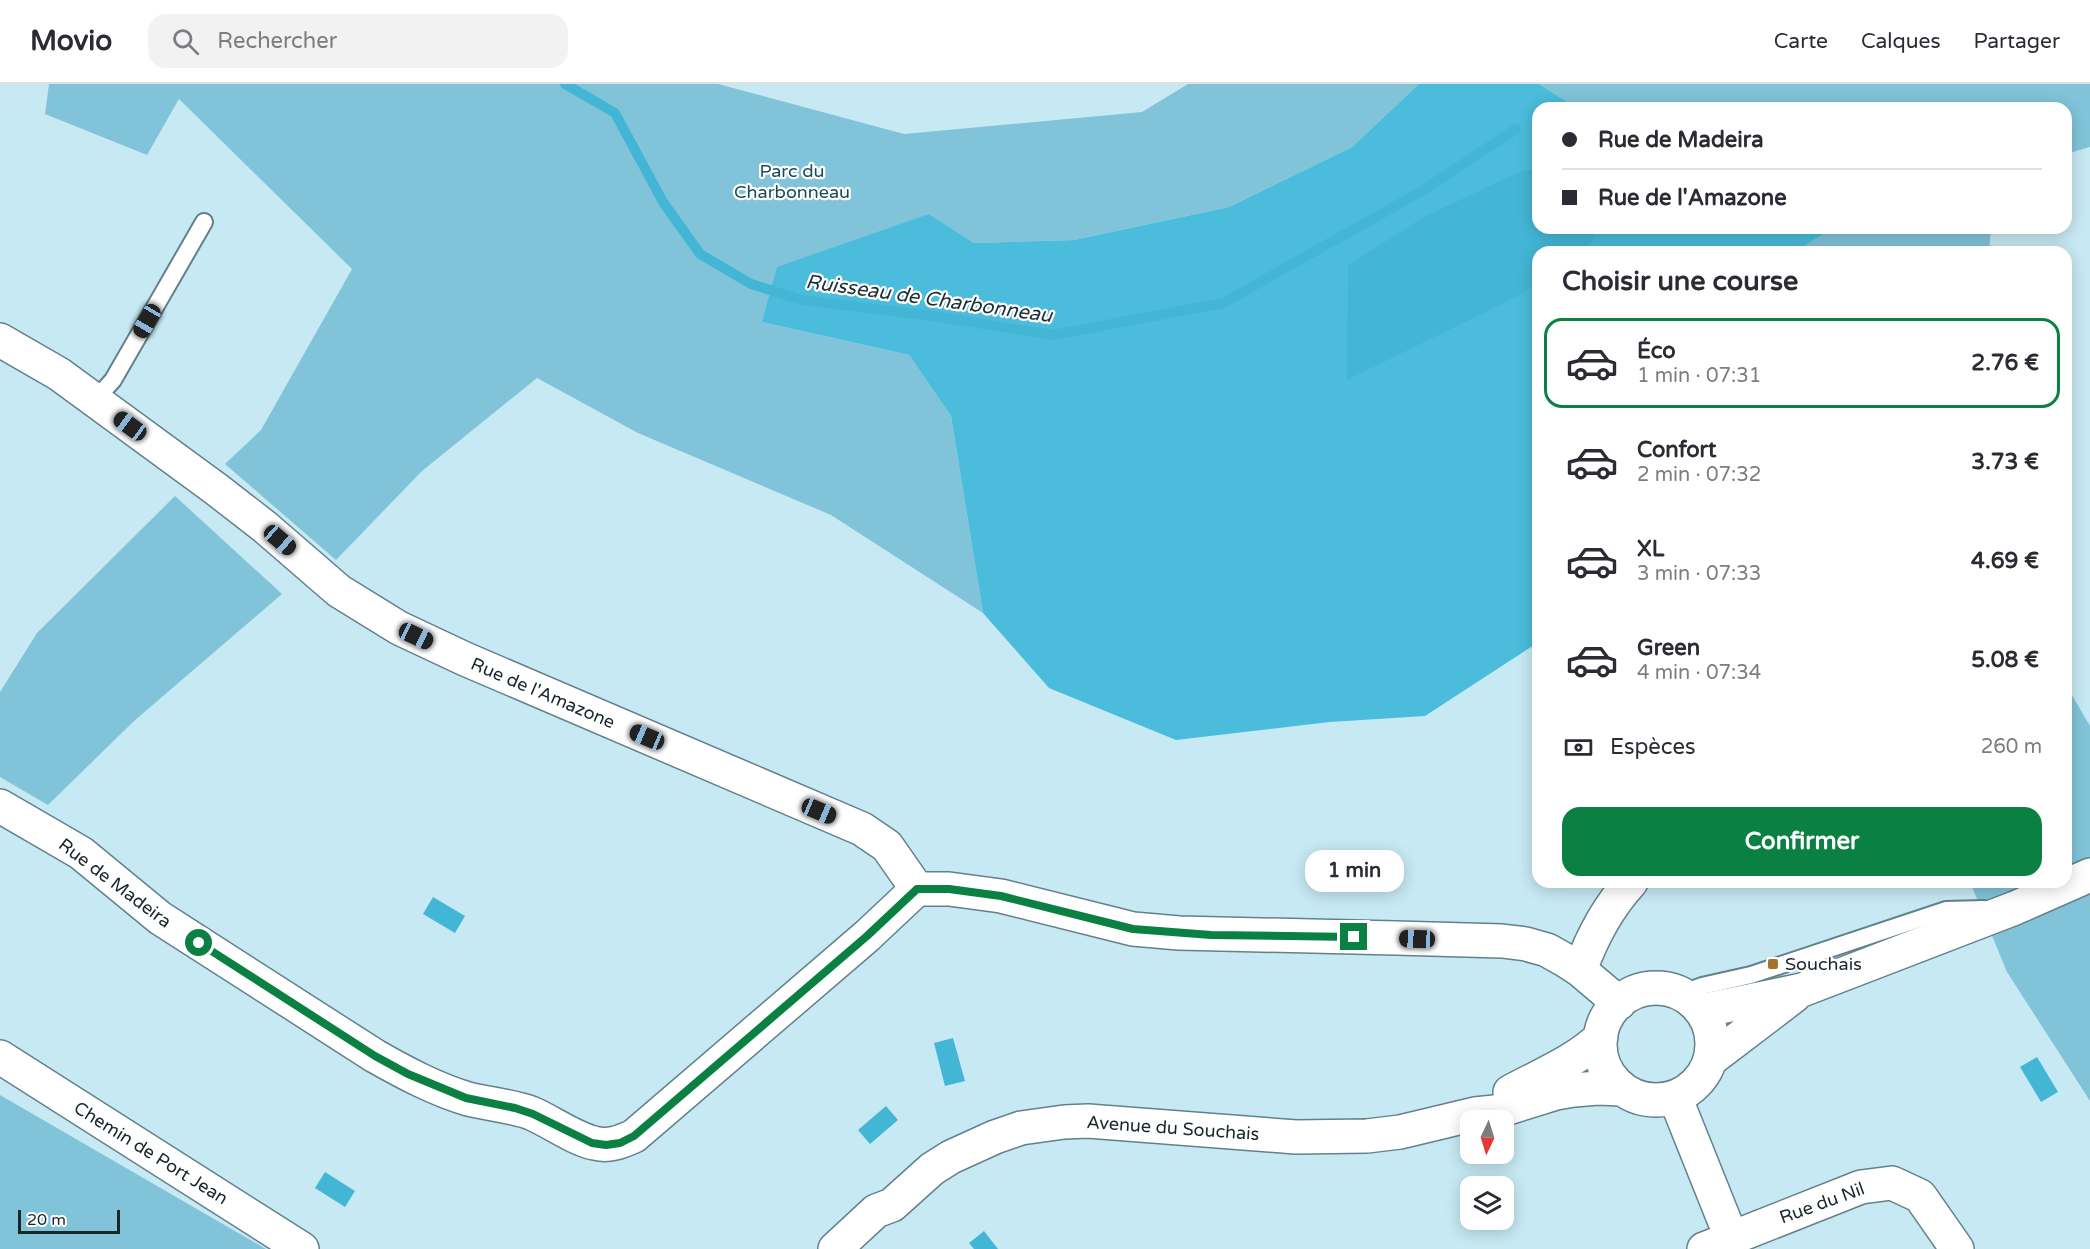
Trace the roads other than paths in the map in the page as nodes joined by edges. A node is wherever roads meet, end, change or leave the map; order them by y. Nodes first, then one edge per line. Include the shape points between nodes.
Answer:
1 (204, 222) dead end
2 (0, 340) edge
3 (95, 400) junction
4 (0, 806) edge
5 (2090, 875) edge
6 (2072, 883) edge
7 (1626, 888) edge
8 (2060, 888) edge
9 (917, 889) junction
10 (2015, 908) junction
11 (1580, 970) junction
12 (1802, 990) junction
13 (1691, 1002) junction
14 (1619, 1003) junction
15 (1601, 1038) junction
16 (0, 1057) edge
17 (1710, 1060) junction
18 (1622, 1089) junction
19 (1675, 1097) junction
20 (1480, 1110) edge
21 (1501, 1110) edge
22 (1460, 1118) edge
23 (892, 1205) junction
24 (1717, 1243) edge
25 (302, 1249) edge
26 (835, 1249) edge
27 (862, 1249) edge
28 (1957, 1249) edge

1 - 3 lane via 113,380
2 - 3 street, Rue de l'Amazone
3 - 9 street, Rue de l'Amazone via 233,501 339,591 399,628 862,830 887,846
4 - 9 street, Rue de Madeira via 81,853 160,918 383,1061 441,1089 533,1114 592,1143 606,1145 634,1136
5 - 6 street
7 - 11 street via 1590,941
8 - 10 street
9 - 11 street via 1001,896 1133,929 1514,943 1547,950
10 - 12 street
10 - 13 lane via 1946,910 1752,975 1702,986
11 - 14 street
12 - 13 street
12 - 17 street
13 - 14 street via 1669,990 1642,990
13 - 17 street via 1712,1035
14 - 15 street via 1607,1019
15 - 18 street via 1607,1071
15 - 20 street, Avenue du Souchais via 1570,1061
16 - 25 street, Chemin de Port Jean
17 - 19 street via 1697,1083
18 - 19 street via 1647,1100
18 - 21 street, Avenue du Souchais via 1556,1093
19 - 24 street, Rue du Nil
22 - 23 street, Avenue du Souchais via 1400,1132 1334,1137 1088,1121 1043,1124 994,1137 951,1157 932,1168
23 - 26 street, Avenue du Souchais via 876,1211
23 - 27 street, Avenue du Souchais via 885,1223
24 - 28 street, Rue du Nil via 1861,1187 1892,1183 1920,1196

